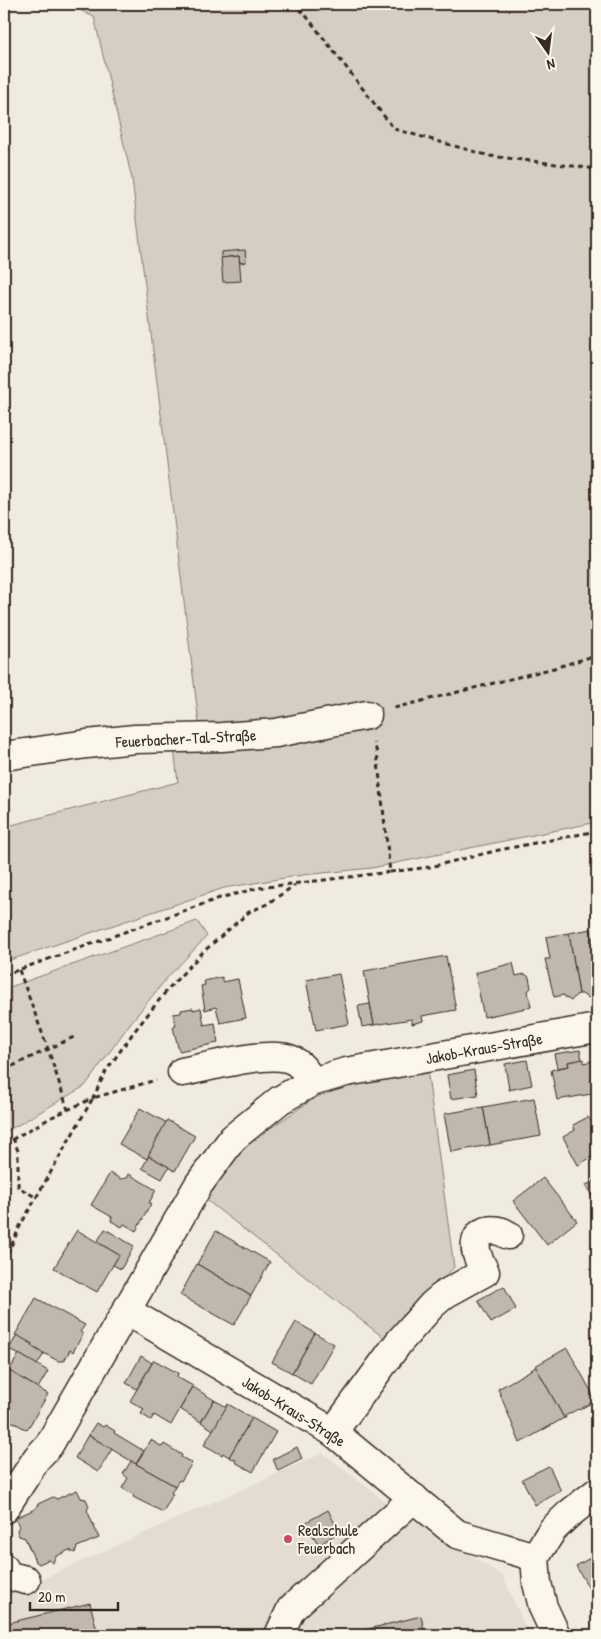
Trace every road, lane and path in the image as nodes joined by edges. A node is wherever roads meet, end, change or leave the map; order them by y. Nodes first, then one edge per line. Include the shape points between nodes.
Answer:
1 (292, 4) edge
2 (597, 169) edge
3 (597, 655) edge
4 (368, 715) junction
5 (4, 756) edge
6 (597, 831) edge
7 (390, 872) junction
8 (297, 884) junction
9 (19, 970) junction
10 (4, 975) edge
11 (597, 1028) edge
12 (76, 1036) dead end
13 (48, 1048) junction
14 (4, 1070) edge
15 (182, 1072) joint
16 (312, 1082) junction
17 (94, 1098) junction
18 (68, 1110) junction
19 (13, 1138) junction
20 (4, 1144) edge
21 (37, 1198) junction
22 (508, 1235) dead end
23 (4, 1262) edge
24 (127, 1311) junction
25 (333, 1432) junction
26 (597, 1492) edge
27 (414, 1498) junction
28 (4, 1509) edge
29 (535, 1556) junction
30 (279, 1635) edge
31 (556, 1635) edge

1 - 2 path via 304,14 394,129 490,156
3 - 4 path
4 - 5 street, Feuerbacher-Tal-Straße via 276,733 135,739
4 - 7 path via 377,753
6 - 7 path via 430,867
7 - 8 path
8 - 9 path via 258,888 220,898
8 - 17 path via 249,912 204,951 132,1033 106,1071
9 - 10 path
9 - 13 path
11 - 16 street, Jakob-Kraus-Straße via 346,1072
12 - 13 path
13 - 14 path
13 - 18 path
15 - 16 street via 266,1056 289,1058 305,1069
15 - 17 path
16 - 24 street, Jakob-Kraus-Straße via 280,1100 233,1138 199,1184
17 - 18 path
17 - 21 path
18 - 19 path
19 - 20 path
19 - 21 path via 18,1151 18,1187
21 - 23 path
22 - 25 street via 492,1230 484,1231 477,1238 475,1249 485,1272 432,1305 399,1342
24 - 25 street, Jakob-Kraus-Straße
24 - 28 street, Jakob-Kraus-Straße via 49,1445 36,1458
25 - 27 street, Jakob-Kraus-Straße
26 - 29 street via 553,1529
27 - 29 street, Jakob-Kraus-Straße via 457,1534
27 - 30 street via 291,1609
29 - 31 street via 542,1606

